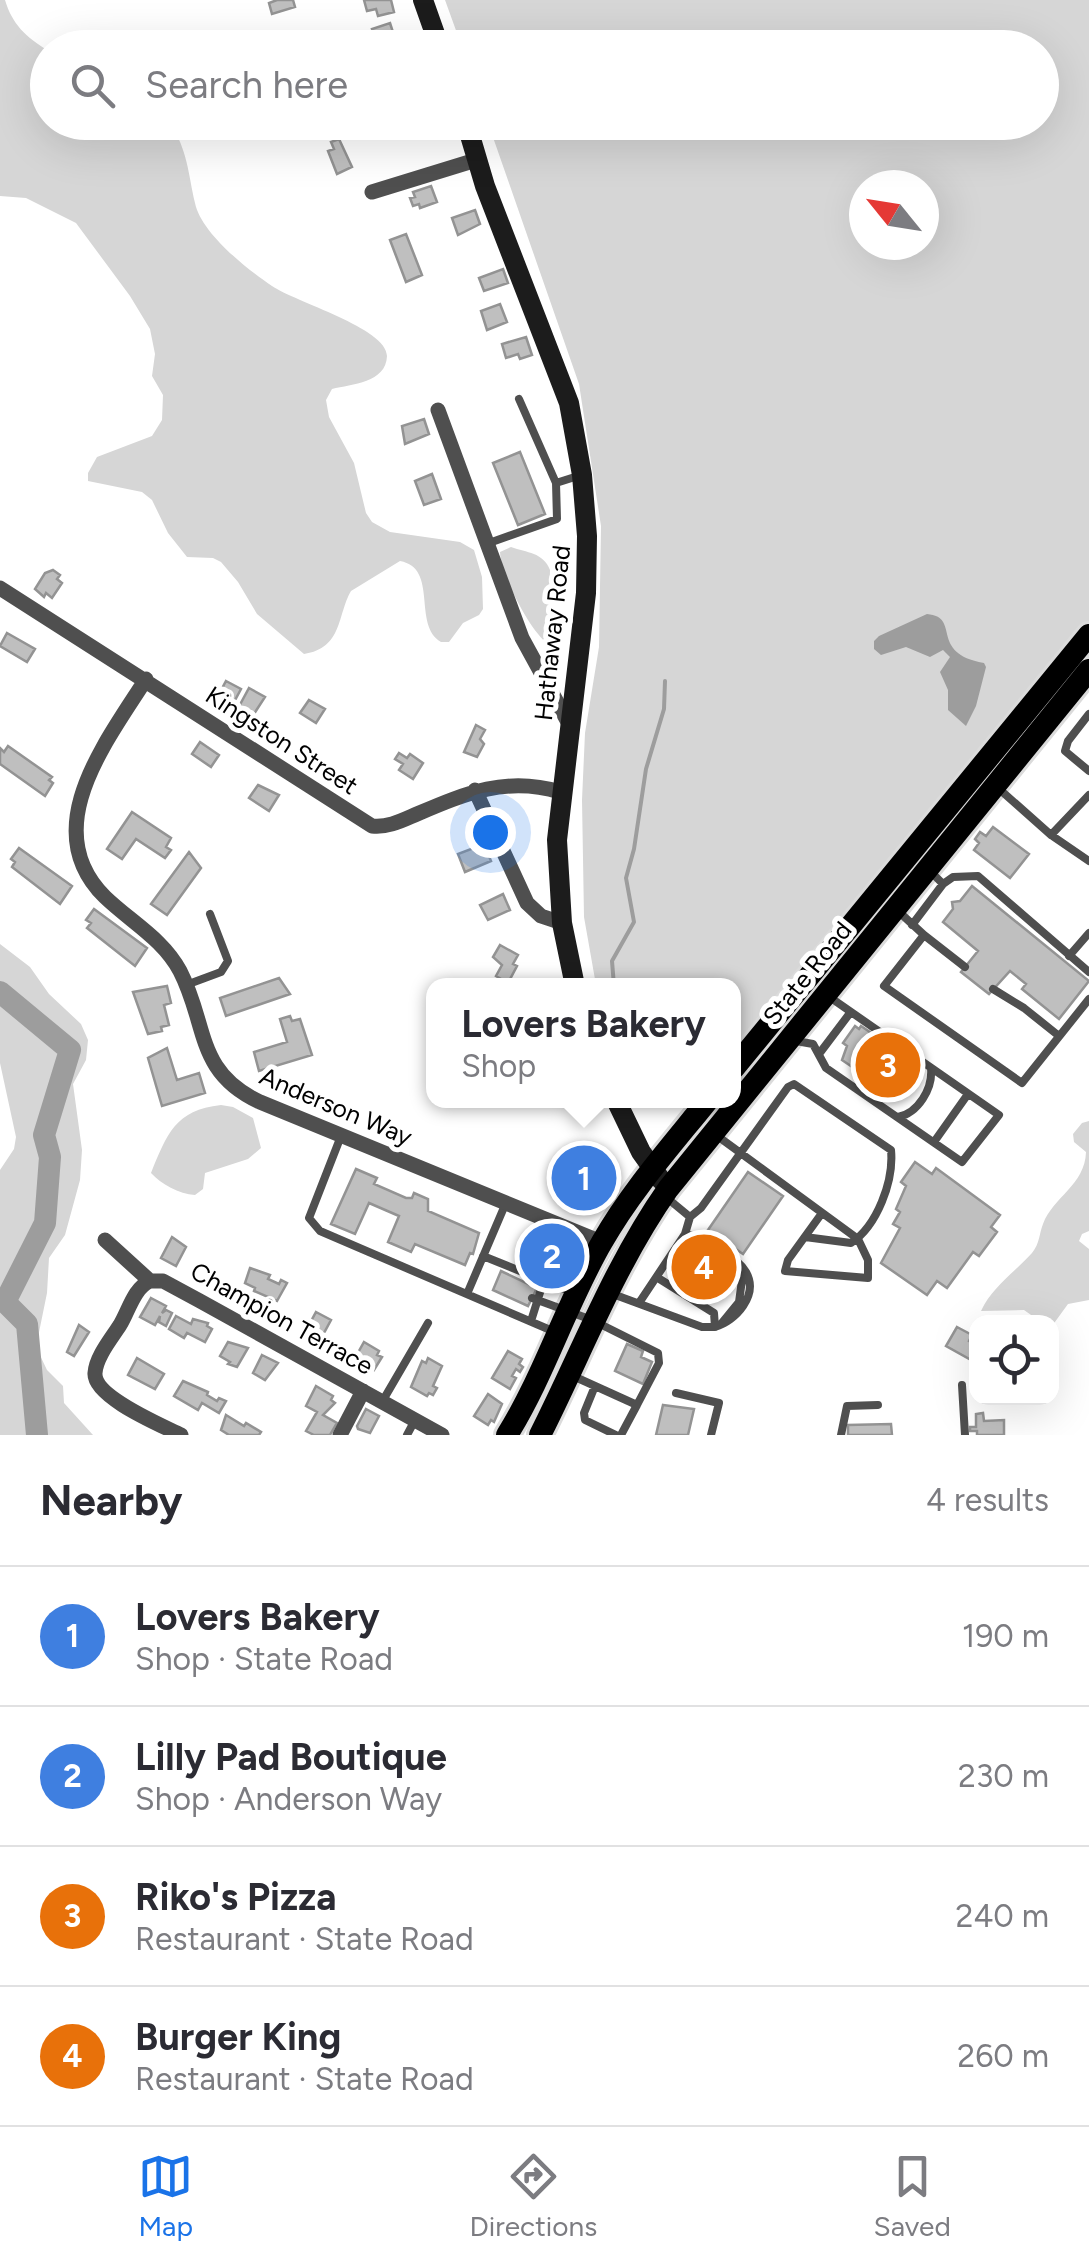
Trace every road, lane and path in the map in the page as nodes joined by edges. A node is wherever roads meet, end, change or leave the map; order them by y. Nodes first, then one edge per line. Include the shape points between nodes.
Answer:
1 (423, 0) edge
2 (434, 30) edge
3 (471, 140) edge
4 (476, 160) junction
5 (372, 192) dead end
6 (519, 399) dead end
7 (438, 410) dead end
8 (582, 475) junction
9 (556, 483) junction
10 (486, 544) junction
11 (0, 588) edge
12 (1089, 635) edge
13 (146, 679) junction
14 (1086, 681) edge
15 (1089, 714) edge
16 (569, 724) junction
17 (1089, 771) edge
18 (986, 778) junction
19 (474, 790) junction
20 (560, 792) junction
21 (1089, 795) edge
22 (1050, 835) junction
23 (1089, 861) edge
24 (935, 876) junction
25 (210, 914) dead end
26 (904, 916) junction
27 (562, 923) junction
28 (1089, 932) edge
29 (924, 935) junction
30 (1069, 956) junction
31 (965, 967) dead end
32 (1089, 972) edge
33 (572, 978) edge
34 (186, 985) junction
35 (993, 990) dead end
36 (826, 993) junction
37 (1089, 999) edge
38 (850, 1013) junction
39 (1059, 1036) junction
40 (786, 1041) junction
41 (819, 1054) junction
42 (741, 1060) edge
43 (932, 1068) junction
44 (968, 1094) junction
45 (741, 1096) edge
46 (620, 1108) edge
47 (702, 1108) edge
48 (732, 1108) edge
49 (897, 1117) junction
50 (712, 1132) junction
51 (341, 1136) junction
52 (934, 1142) junction
53 (740, 1153) junction
54 (653, 1169) junction
55 (666, 1192) junction
56 (506, 1205) junction
57 (822, 1213) junction
58 (690, 1218) junction
59 (685, 1234) junction
60 (805, 1237) junction
61 (858, 1238) junction
62 (105, 1240) dead end
63 (602, 1242) junction
64 (484, 1256) junction
65 (658, 1278) junction
66 (150, 1280) junction
67 (543, 1283) junction
68 (606, 1291) junction
69 (468, 1294) junction
70 (535, 1299) junction
71 (639, 1303) junction
72 (567, 1313) junction
73 (592, 1320) junction
74 (530, 1321) junction
75 (428, 1322) dead end
76 (718, 1326) junction
77 (569, 1374) junction
78 (962, 1385) dead end
79 (595, 1386) junction
80 (363, 1391) junction
81 (676, 1393) dead end
82 (382, 1402) junction
83 (638, 1405) junction
84 (878, 1405) dead end
85 (416, 1420) junction
86 (518, 1432) edge
87 (180, 1435) edge
88 (340, 1435) edge
89 (406, 1435) edge
90 (442, 1435) edge
91 (540, 1435) edge
92 (615, 1435) edge
93 (712, 1435) edge
94 (841, 1435) edge
95 (965, 1435) edge

1 - 2 main road
3 - 4 main road, Hathaway Road
4 - 5 street
4 - 8 main road, Hathaway Road via 569,403
6 - 9 lane
7 - 10 street
8 - 9 lane
8 - 16 main road, Hathaway Road via 588,566
9 - 10 lane via 557,518
10 - 16 street via 534,663
11 - 13 street, Kingston Street
12 - 18 main road, State Road
13 - 19 street, Kingston Street via 372,826 394,824
13 - 34 street, Anderson Way via 82,790 80,854 86,874 165,948
14 - 18 main road, State Road
15 - 17 lane via 1065,751
16 - 20 main road, Hathaway Road
18 - 22 lane
18 - 24 main road, State Road
18 - 42 main road, State Road
19 - 20 street, Kingston Street via 525,785
19 - 27 street via 527,903
20 - 27 main road, Hathaway Road
21 - 22 lane
22 - 23 lane
24 - 26 main road, State Road
24 - 30 lane via 978,876
25 - 34 lane via 228,961 220,972
26 - 29 lane
26 - 36 main road, State Road
27 - 33 main road, Hathaway Road
28 - 30 lane
29 - 31 lane
29 - 39 lane via 884,986 1022,1083
30 - 32 lane
34 - 51 street, Anderson Way via 206,1050 232,1086
35 - 39 lane
36 - 38 lane
36 - 40 main road, State Road
37 - 39 lane
38 - 41 lane
38 - 43 lane
40 - 41 lane via 810,1042
40 - 45 main road, State Road
41 - 49 lane via 826,1068
43 - 44 lane
43 - 49 lane via 920,1102
44 - 52 lane
44 - 52 lane via 999,1115 962,1162
46 - 54 main road
47 - 54 main road
48 - 50 main road, State Road
49 - 52 lane
50 - 53 lane
50 - 55 main road, State Road
51 - 56 street, Anderson Way
51 - 69 lane via 309,1218 320,1231
53 - 57 lane
53 - 58 lane
53 - 61 lane via 794,1084 891,1150 883,1198
54 - 55 main road
54 - 63 main road
55 - 58 lane
55 - 68 main road, State Road
56 - 63 street, Anderson Way
56 - 64 lane
57 - 60 lane
57 - 61 lane
58 - 59 lane
59 - 65 lane
59 - 76 lane via 747,1275 741,1311
60 - 61 lane via 851,1243
60 - 61 lane via 784,1266 788,1272 868,1278
62 - 66 street, Champion Terrace
63 - 72 main road
64 - 67 lane
64 - 69 lane
65 - 71 lane
65 - 76 lane via 714,1312
66 - 80 street, Champion Terrace via 169,1284
66 - 87 street via 138,1289 98,1361 95,1381
67 - 70 lane
67 - 72 lane
68 - 71 lane
68 - 73 main road, State Road
69 - 74 lane
70 - 72 lane
70 - 74 lane
71 - 76 lane via 702,1327
72 - 73 lane
72 - 74 lane
72 - 86 main road
73 - 77 main road, State Road
73 - 83 lane via 660,1356
75 - 82 lane
77 - 79 lane
77 - 91 main road, State Road
78 - 95 lane
79 - 83 lane
79 - 92 lane via 584,1416
80 - 82 street, Champion Terrace
80 - 88 street
81 - 93 lane via 718,1404
82 - 85 street, Champion Terrace
83 - 92 lane
84 - 94 lane via 846,1406
85 - 89 lane
85 - 90 street, Champion Terrace

